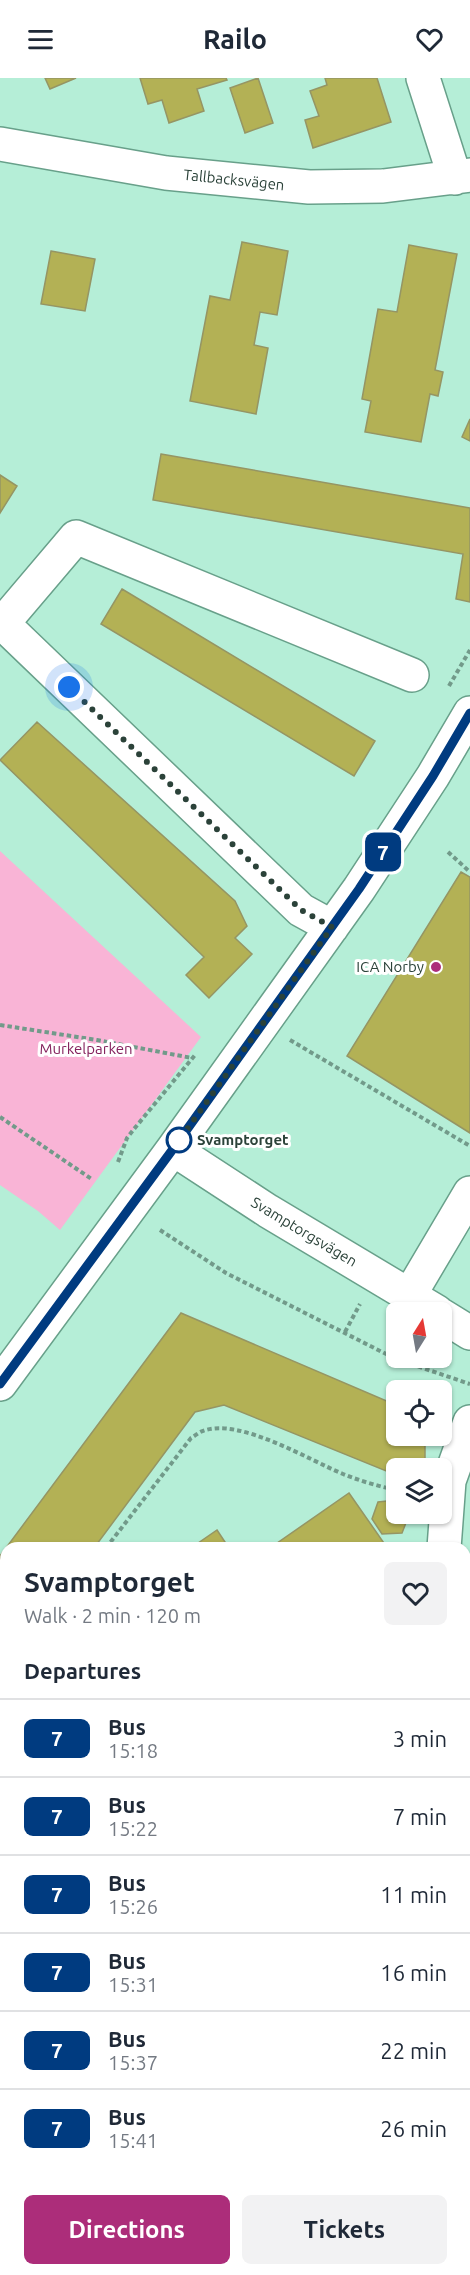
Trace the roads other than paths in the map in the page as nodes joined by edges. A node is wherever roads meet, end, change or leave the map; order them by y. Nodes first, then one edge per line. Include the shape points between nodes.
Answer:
1 (423, 78) edge
2 (0, 144) edge
3 (462, 176) edge
4 (1, 622) edge
5 (412, 675) dead end
6 (470, 713) edge
7 (332, 927) junction
8 (173, 1149) junction
9 (470, 1193) edge
10 (420, 1302) edge
11 (424, 1302) edge
12 (452, 1322) edge
13 (470, 1333) edge
14 (0, 1384) edge
15 (470, 1422) edge
16 (444, 1542) edge

1 - 3 street
2 - 3 street, Tallbacksvägen via 166,173 309,187 383,186
4 - 5 street via 76,537
4 - 7 street via 301,910
6 - 7 street via 421,795
7 - 8 street
8 - 10 street, Svamptorgsvägen
8 - 14 street
9 - 11 street
12 - 13 street
15 - 16 street via 449,1481

